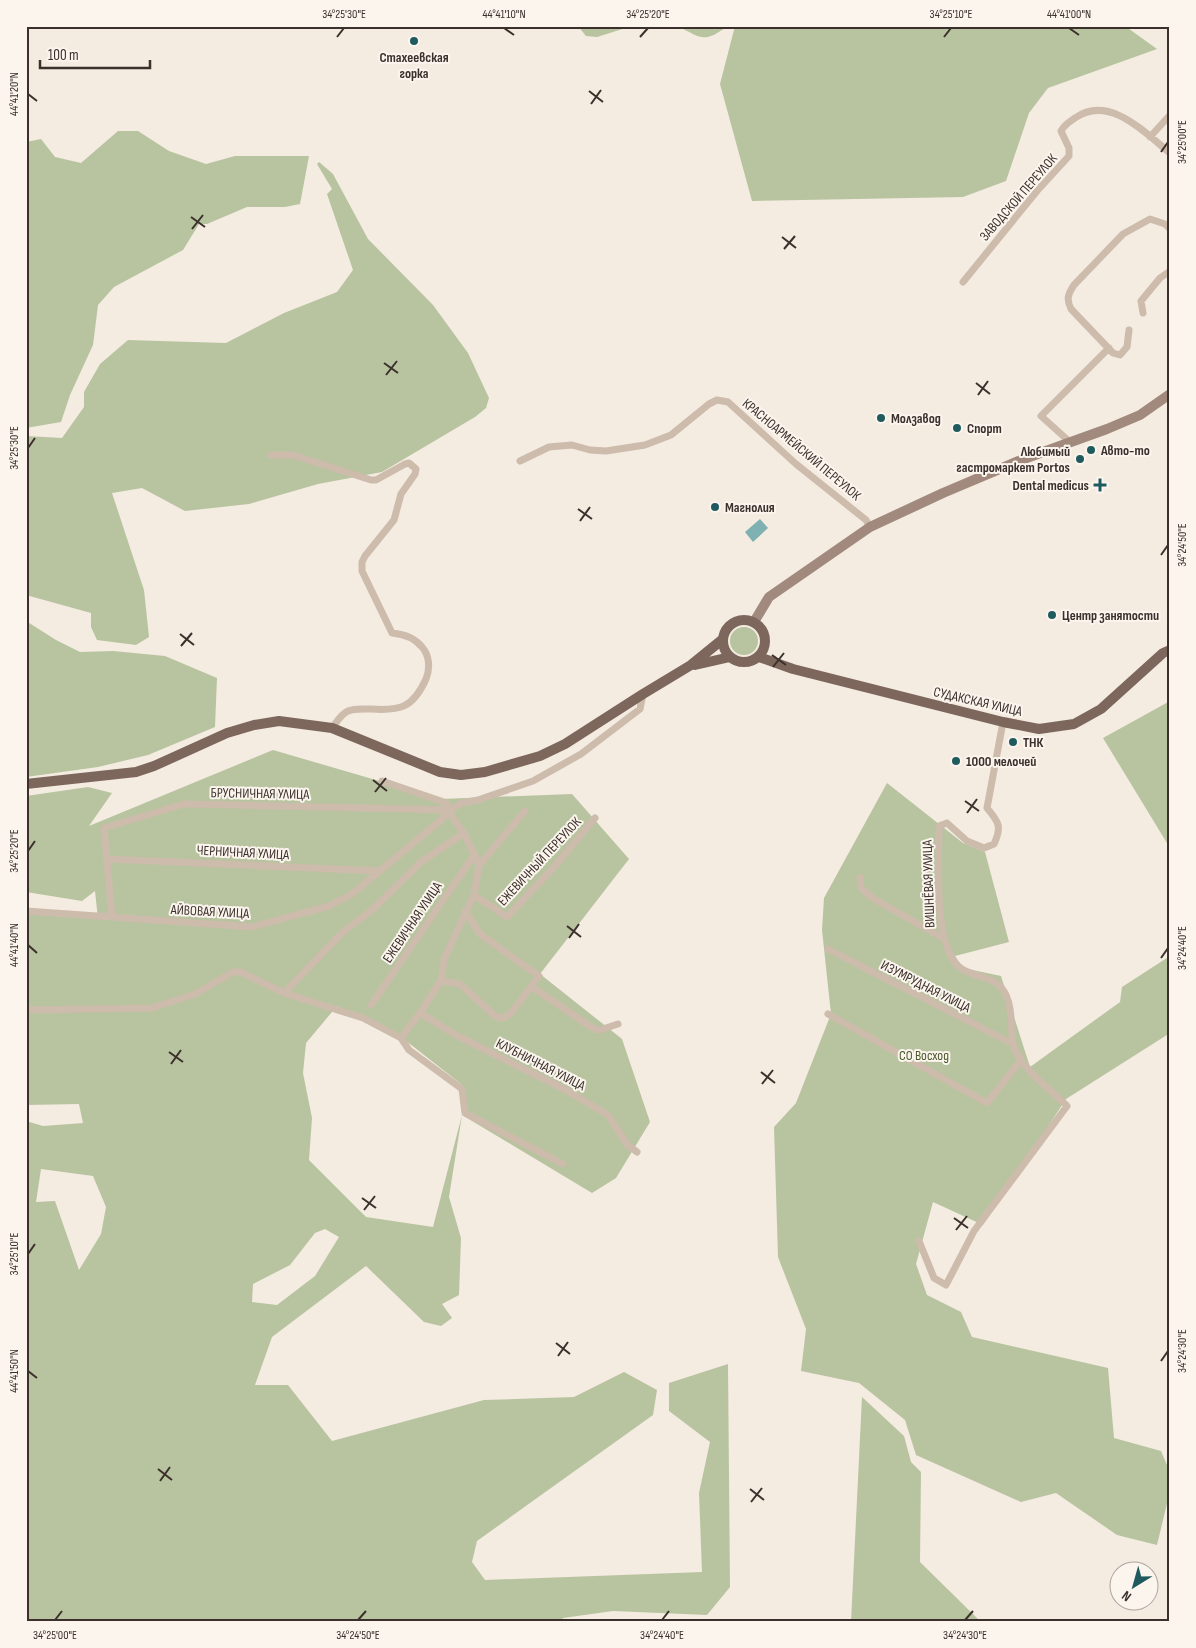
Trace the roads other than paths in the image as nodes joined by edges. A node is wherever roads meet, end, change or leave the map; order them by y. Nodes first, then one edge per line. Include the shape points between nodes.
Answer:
1 (1170, 114) edge
2 (1150, 137) junction
3 (1170, 153) edge
4 (1170, 229) edge
5 (1170, 271) edge
6 (963, 282) dead end
7 (1143, 313) dead end
8 (1129, 330) dead end
9 (1109, 348) junction
10 (1170, 394) edge
11 (1071, 443) junction
12 (271, 454) dead end
13 (520, 461) dead end
14 (870, 527) junction
15 (754, 622) junction
16 (723, 639) junction
17 (1170, 650) edge
18 (730, 657) junction
19 (759, 657) junction
20 (691, 665) junction
21 (643, 694) junction
22 (1003, 722) junction
23 (332, 728) junction
24 (382, 781) dead end
25 (26, 784) edge
26 (450, 810) junction
27 (525, 811) dead end
28 (596, 818) dead end
29 (464, 833) junction
30 (475, 854) junction
31 (106, 858) junction
32 (479, 865) junction
33 (380, 871) junction
34 (860, 878) dead end
35 (474, 895) junction
36 (26, 911) edge
37 (465, 911) junction
38 (112, 917) junction
39 (943, 938) junction
40 (828, 949) dead end
41 (441, 981) junction
42 (532, 987) junction
43 (284, 993) junction
44 (371, 1005) dead end
45 (26, 1010) edge
46 (420, 1013) junction
47 (828, 1014) dead end
48 (618, 1024) dead end
49 (401, 1038) junction
50 (1013, 1044) junction
51 (1021, 1060) junction
52 (637, 1152) dead end
53 (563, 1164) dead end
54 (919, 1241) dead end

1 - 2 street
2 - 3 street
2 - 6 street, ЗАВОДСКОЙ ПЕРЕУЛОК via 1115,112 1090,110 1064,126 1061,131 1070,148 1069,156
4 - 9 street via 1165,224 1150,220 1123,234 1069,293 1070,309
5 - 7 street via 1141,300
8 - 9 street via 1127,347 1120,355
9 - 11 street via 1041,416
10 - 11 main road via 1140,414
11 - 14 main road via 1021,460
12 - 23 street via 293,455 371,480 409,463 416,469 401,494 394,520 362,562 362,571 392,633 406,635 422,647 430,670 410,703 393,710 348,711
13 - 14 street, КРАСНОАРМЕЙСКИЙ ПЕРЕУЛОК via 549,447 572,445 606,451 645,445 671,435 709,404 722,400 866,520
14 - 15 main road via 769,597
15 - 16 main road via 740,620 729,627
15 - 19 main road via 764,632 766,645
16 - 18 main road
16 - 20 main road
17 - 22 main road, СУДАКСКАЯ УЛИЦА via 1163,652 1101,709 1074,724 1039,729
18 - 19 main road via 740,662 750,662
18 - 20 main road
19 - 22 main road, СУДАКСКАЯ УЛИЦА via 793,669
20 - 21 main road
21 - 23 main road via 587,731 540,756 485,772 461,775 440,772
21 - 26 street via 640,710 581,754 532,781 462,803
22 - 39 street, ВИШНЁВАЯ УЛИЦА via 987,808 998,821 999,833 994,844 984,848 967,842 947,823 938,826 939,913
23 - 25 main road via 279,721 254,725 227,733 136,772
24 - 26 street via 446,803
26 - 29 street
26 - 31 street, БРУСНИЧНАЯ УЛИЦА via 184,804 104,828
26 - 33 street, АЙВОВАЯ УЛИЦА
27 - 32 street
28 - 35 street, ЕЖЕВИЧНЫЙ ПЕРЕУЛОК via 507,917
29 - 30 street
29 - 43 street via 421,862 372,910 343,932
30 - 32 street
30 - 44 street, ЕЖЕВИЧНАЯ УЛИЦА
31 - 33 street, ЧЕРНИЧНАЯ УЛИЦА
31 - 38 street
32 - 35 street
33 - 38 street, АЙВОВАЯ УЛИЦА via 352,894 329,906 252,927
34 - 39 street via 861,888 874,899
35 - 37 street
36 - 38 street, АЙВОВАЯ УЛИЦА
37 - 41 street via 444,958
37 - 42 street via 480,934 539,976
39 - 50 street, ВИШНЁВАЯ УЛИЦА via 961,968 999,983 1007,996 1012,1016
40 - 50 street, ИЗУМРУДНАЯ УЛИЦА
41 - 42 street via 460,984 496,1017 504,1018
41 - 46 street
42 - 48 street via 594,1029
43 - 45 street via 241,972 233,972 195,994 152,1008
43 - 49 street via 363,1018
46 - 49 street
46 - 52 street, КЛУБНИЧНАЯ УЛИЦА via 608,1115 627,1144
47 - 51 street via 987,1103
49 - 53 street via 409,1050 462,1089 465,1113
50 - 51 street
51 - 54 street via 1067,1106 974,1231 946,1285 934,1278

